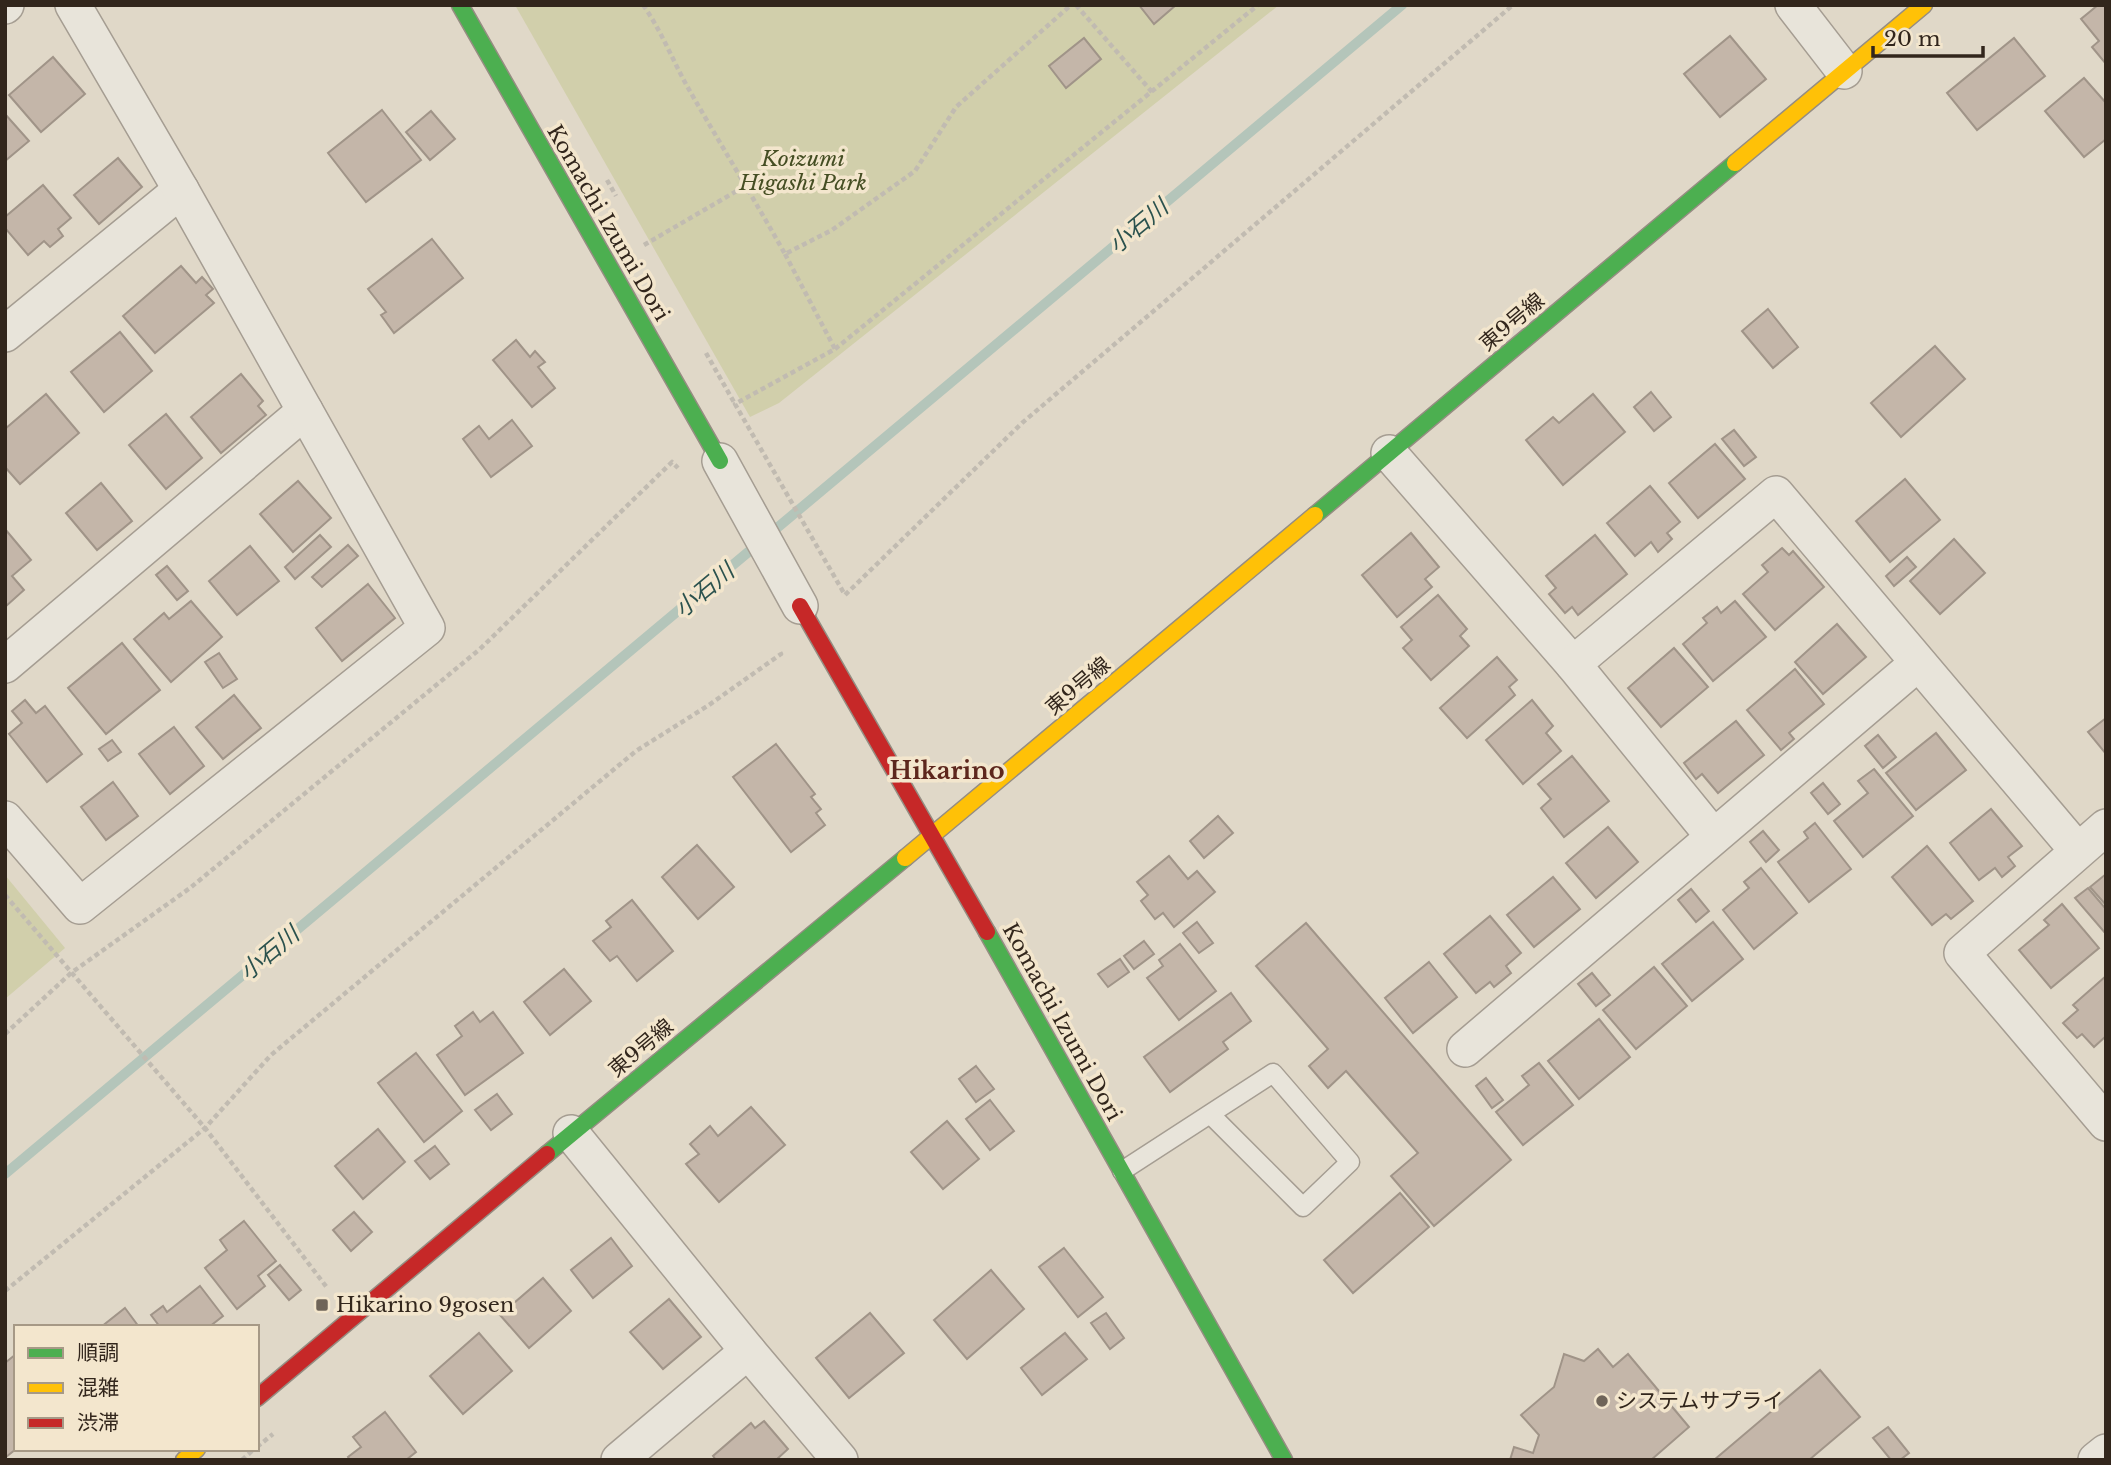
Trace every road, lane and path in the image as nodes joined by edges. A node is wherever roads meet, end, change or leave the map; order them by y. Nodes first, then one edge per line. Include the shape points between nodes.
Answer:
1 (73, 5) edge
2 (460, 5) edge
3 (643, 5) edge
4 (1070, 5) edge
5 (1076, 5) edge
6 (1258, 5) edge
7 (1513, 5) edge
8 (1793, 5) edge
9 (1924, 5) edge
10 (1844, 71) junction
11 (1152, 92) junction
12 (747, 185) junction
13 (181, 191) junction
14 (644, 245) dead end
15 (785, 254) junction
16 (5, 334) edge
17 (835, 349) junction
18 (305, 411) junction
19 (1388, 453) junction
20 (720, 461) joint
21 (681, 472) dead end
22 (800, 606) joint
23 (777, 645) dead end
24 (1918, 663) junction
25 (1573, 664) junction
26 (5, 665) edge
27 (5, 819) edge
28 (2106, 827) edge
29 (933, 835) junction
30 (1713, 836) junction
31 (2077, 850) junction
32 (5, 895) edge
33 (71, 973) junction
34 (5, 1034) edge
35 (1465, 1049) dead end
36 (1210, 1114) junction
37 (2106, 1123) edge
38 (205, 1128) junction
39 (571, 1133) junction
40 (1122, 1171) junction
41 (329, 1290) dead end
42 (5, 1291) edge
43 (748, 1351) junction
44 (259, 1396) edge
45 (2106, 1452) edge
46 (619, 1460) edge
47 (841, 1460) edge
48 (1284, 1460) edge
49 (2096, 1460) edge

1 - 13 street
2 - 20 street, Komachi Izumi Dori
3 - 12 path
4 - 15 path via 956,107 915,171 832,230
5 - 11 path
6 - 11 path
7 - 17 path via 1022,423 845,595 735,404
8 - 10 street
9 - 10 street, 東9号線
10 - 19 street, 東9号線
11 - 17 path
12 - 14 path
12 - 15 path
13 - 16 street
13 - 18 street
15 - 17 path
18 - 26 street
18 - 27 street via 426,628 80,906
19 - 25 street
19 - 29 street, 東9号線
20 - 22 street
21 - 33 path via 672,462 480,649 190,888
22 - 29 street, Komachi Izumi Dori
23 - 38 path via 781,654 636,751 271,1055
24 - 25 street via 1776,494
24 - 30 street
24 - 31 street
25 - 30 street
28 - 31 street
29 - 39 street, 東9号線
29 - 40 street, Komachi Izumi Dori
30 - 35 street
31 - 37 street via 1962,953
32 - 33 path
33 - 34 path
33 - 38 path
36 - 36 lane via 1273,1073 1350,1162 1303,1206
36 - 40 lane
38 - 41 path
38 - 42 path
39 - 43 street
39 - 44 street, 東9号線
40 - 48 street, Komachi Izumi Dori
43 - 46 street
43 - 47 street
45 - 49 street

